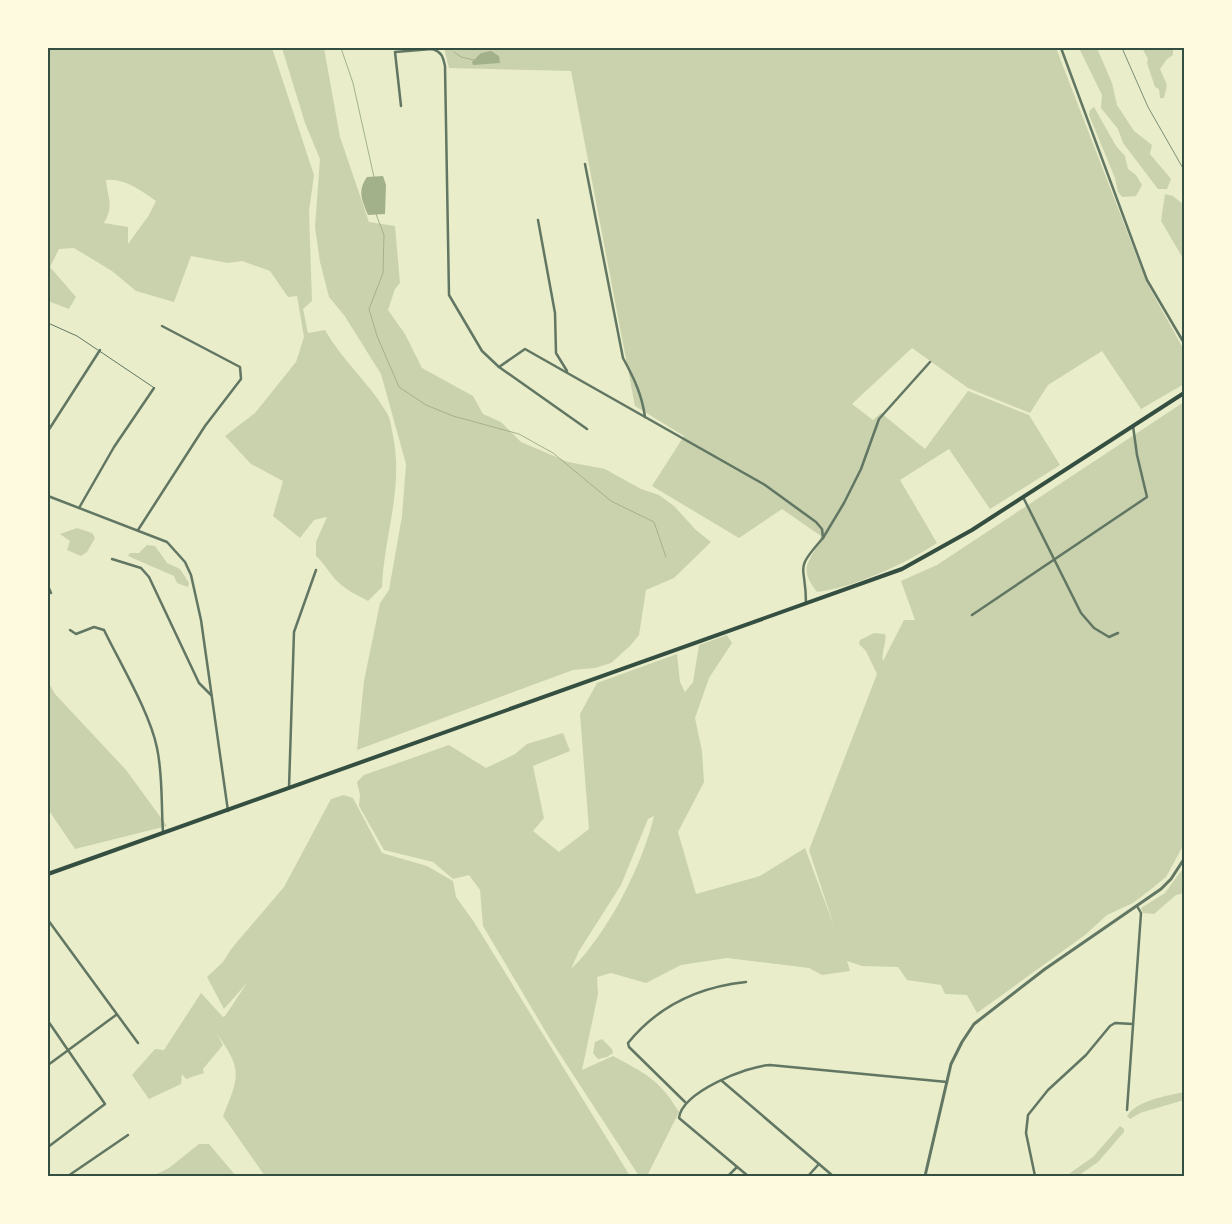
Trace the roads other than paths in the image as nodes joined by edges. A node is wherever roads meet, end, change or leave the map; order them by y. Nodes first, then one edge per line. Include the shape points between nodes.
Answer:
1 (1060, 48) edge
2 (402, 106) dead end
3 (585, 164) dead end
4 (538, 220) dead end
5 (48, 323) edge
6 (162, 326) dead end
7 (1184, 343) edge
8 (100, 350) junction
9 (930, 362) dead end
10 (499, 367) junction
11 (567, 373) junction
12 (154, 388) joint
13 (1184, 392) edge
14 (645, 417) junction
15 (1133, 426) junction
16 (587, 429) dead end
17 (48, 431) edge
18 (48, 496) edge
19 (1023, 497) junction
20 (79, 508) junction
21 (138, 530) junction
22 (822, 538) junction
23 (48, 541) edge
24 (48, 546) edge
25 (112, 559) dead end
26 (1055, 559) junction
27 (316, 570) dead end
28 (48, 586) edge
29 (51, 593) dead end
30 (806, 604) junction
31 (972, 615) dead end
32 (70, 630) dead end
33 (1118, 633) dead end
34 (212, 695) junction
35 (289, 789) junction
36 (228, 811) junction
37 (163, 834) junction
38 (1184, 859) edge
39 (48, 874) edge
40 (1136, 905) junction
41 (48, 920) edge
42 (746, 982) dead end
43 (116, 1015) junction
44 (48, 1021) edge
45 (1133, 1024) junction
46 (138, 1043) dead end
47 (68, 1050) junction
48 (48, 1065) edge
49 (722, 1081) junction
50 (947, 1082) junction
51 (685, 1102) junction
52 (1127, 1110) dead end
53 (128, 1135) dead end
54 (48, 1147) edge
55 (819, 1164) junction
56 (737, 1167) junction
57 (68, 1176) edge
58 (728, 1176) edge
59 (748, 1176) edge
60 (808, 1176) edge
61 (833, 1176) edge
62 (925, 1176) edge
63 (1035, 1176) edge

1 - 7 street via 1147,280
2 - 10 street via 395,52 438,50 445,66 449,295 482,352
3 - 14 street via 623,358 636,381
4 - 11 street via 555,313 556,353
5 - 8 lane
6 - 21 street via 240,367 242,373 238,384 205,426
8 - 12 lane
8 - 17 street
9 - 22 street via 879,419 861,469
10 - 11 street via 524,349
10 - 16 street
11 - 14 street
12 - 20 street via 114,447
13 - 15 main road
14 - 22 street via 765,485 816,522 822,529
15 - 19 main road
15 - 26 street via 1148,497
18 - 20 street
19 - 26 street
19 - 30 main road via 959,538 902,569
20 - 21 street
21 - 34 street via 176,549 191,575
22 - 30 street via 802,564
23 - 24 street
25 - 34 street via 142,568 149,577 199,684
26 - 31 street
26 - 33 street via 1081,613 1094,628 1109,637
27 - 35 street via 294,632
28 - 29 street
30 - 35 main road
32 - 37 street via 76,634 94,627 104,630 142,709 157,747 163,795
34 - 36 street
35 - 36 main road
36 - 37 main road
37 - 39 main road
38 - 40 street via 1171,879
40 - 45 street via 1141,913
40 - 50 street via 1040,972 974,1024 958,1049
41 - 43 street
42 - 51 street via 720,985 688,996 652,1018 628,1043
43 - 46 street
43 - 47 street
44 - 47 street
45 - 52 street
45 - 63 street via 1110,1026 1028,1115 1026,1133
47 - 48 street
47 - 54 street via 106,1104
49 - 50 street via 742,1070 770,1065
49 - 51 street
49 - 55 street
50 - 62 street
51 - 56 street via 679,1120
53 - 57 street
55 - 60 street
55 - 61 street
56 - 58 street
56 - 59 street

